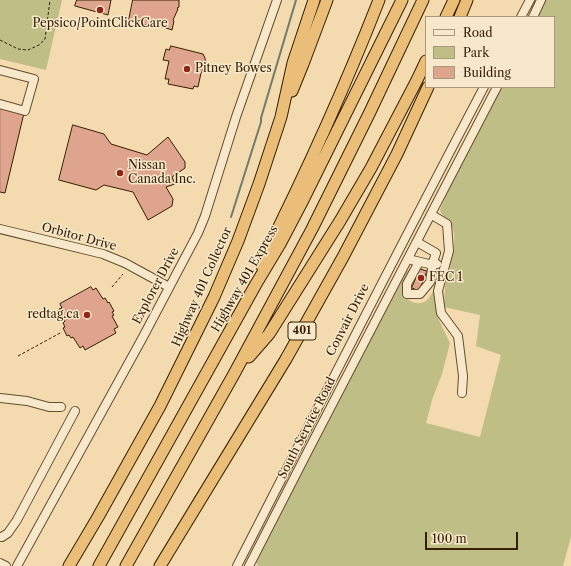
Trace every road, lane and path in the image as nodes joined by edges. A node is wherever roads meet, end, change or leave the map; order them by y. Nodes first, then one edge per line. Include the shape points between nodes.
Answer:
1 (50, 0) edge
2 (277, 0) edge
3 (314, 0) edge
4 (327, 0) edge
5 (380, 0) edge
6 (402, 0) edge
7 (423, 0) edge
8 (454, 0) edge
9 (467, 0) edge
10 (530, 0) edge
11 (542, 0) edge
12 (446, 16) edge
13 (460, 16) edge
14 (522, 16) edge
15 (534, 16) edge
16 (0, 40) edge
17 (425, 63) edge
18 (0, 70) edge
19 (428, 88) edge
20 (483, 88) edge
21 (496, 88) edge
22 (0, 104) edge
23 (281, 117) junction
24 (432, 215) junction
25 (0, 229) edge
26 (417, 242) junction
27 (408, 259) junction
28 (418, 262) junction
29 (434, 262) junction
30 (444, 270) junction
31 (123, 274) dead end
32 (256, 284) junction
33 (112, 287) dead end
34 (169, 287) junction
35 (62, 332) dead end
36 (18, 356) dead end
37 (234, 374) junction
38 (462, 393) dead end
39 (0, 398) edge
40 (60, 407) dead end
41 (75, 411) dead end
42 (0, 537) edge
43 (0, 563) edge
44 (6, 566) edge
45 (17, 566) edge
46 (69, 566) edge
47 (99, 566) edge
48 (126, 566) edge
49 (160, 566) edge
50 (237, 566) edge
51 (250, 566) edge

1 - 16 path via 45,39 39,45 28,50 18,49
2 - 34 street, Explorer Drive via 205,216
3 - 23 highway, Highway 401 Collector via 293,63
4 - 23 highway
5 - 32 highway via 308,168 265,255
6 - 32 highway, Highway 401 Express via 302,204
7 - 37 highway via 312,229
8 - 12 highway
9 - 13 highway
10 - 14 street
11 - 15 street
17 - 37 highway via 371,168 340,221 269,334
18 - 22 street via 34,79 25,111
19 - 49 highway, 401 via 398,154 298,338
20 - 50 street, Convair Drive
21 - 24 street, South Service Road
23 - 46 highway, Highway 401 Collector via 257,191 214,297 160,406
24 - 26 street, South Service Road
24 - 30 street via 447,224 449,251
25 - 34 street, Orbitor Drive via 103,254
26 - 27 street, South Service Road
26 - 29 street via 436,253
27 - 28 street
27 - 51 street, South Service Road
28 - 29 street
28 - 29 street via 408,284 407,294 420,294 430,282
29 - 30 street
30 - 38 street via 438,291 441,313 458,336 463,376
31 - 33 path
32 - 47 highway, Highway 401 Express
34 - 45 street, Explorer Drive
35 - 36 path
37 - 48 highway
39 - 40 street
41 - 42 street via 17,520 8,533
43 - 44 street

